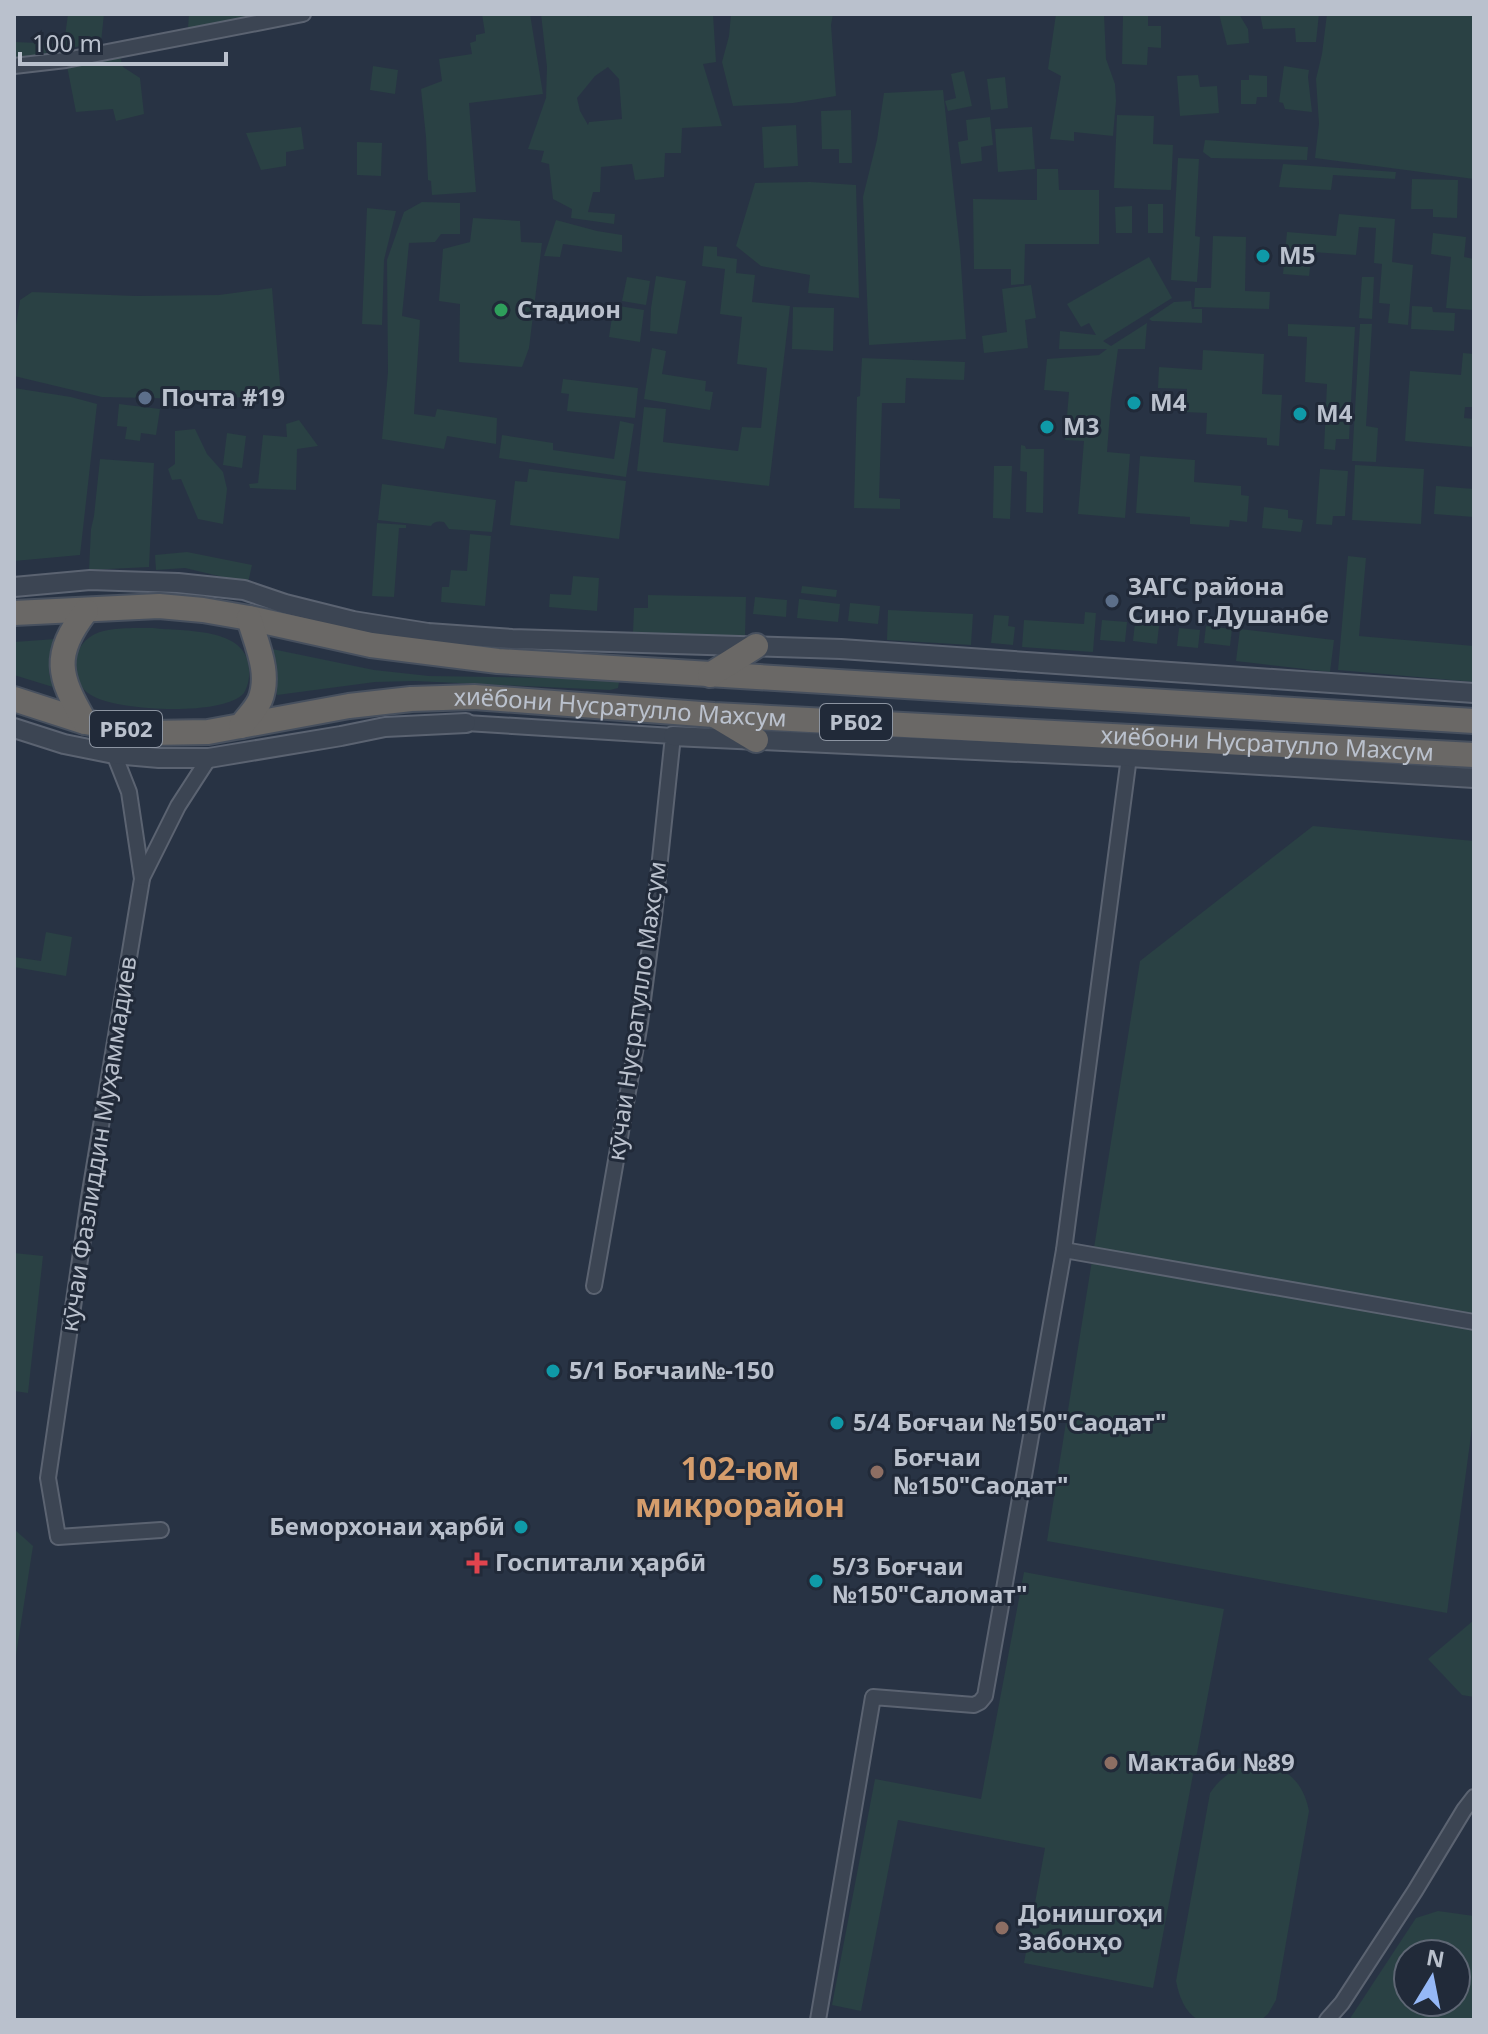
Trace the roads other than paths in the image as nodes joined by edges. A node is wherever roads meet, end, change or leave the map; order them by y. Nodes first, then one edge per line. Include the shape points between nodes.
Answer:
1 (303, 14) edge
2 (14, 66) edge
3 (14, 587) edge
4 (86, 611) junction
5 (14, 613) edge
6 (249, 618) junction
7 (756, 646) junction
8 (710, 675) junction
9 (1474, 693) edge
10 (14, 699) edge
11 (714, 715) junction
12 (1441, 720) junction
13 (1474, 721) edge
14 (85, 722) junction
15 (466, 723) joint
16 (241, 726) junction
17 (14, 728) edge
18 (673, 736) junction
19 (756, 740) junction
20 (1439, 753) junction
21 (114, 754) junction
22 (1474, 755) edge
23 (1129, 757) junction
24 (209, 758) junction
25 (1474, 778) edge
26 (142, 879) junction
27 (1064, 1250) junction
28 (594, 1286) dead end
29 (1474, 1322) edge
30 (161, 1530) dead end
31 (1474, 1797) edge
32 (818, 2020) edge
33 (1327, 2020) edge

1 - 2 street
3 - 7 street via 90,580 178,583 244,590 353,621 428,633
4 - 5 highway, хиёбони Нусратулло Махсум / РБ02
4 - 6 highway, хиёбони Нусратулло Махсум / РБ02 via 159,606
4 - 14 highway, РБ02 via 63,653 62,669
6 - 8 highway, хиёбони Нусратулло Махсум / РБ02 via 418,652
6 - 16 highway via 263,681 260,700
7 - 8 highway
7 - 9 street
8 - 12 highway, хиёбони Нусратулло Махсум / РБ02
10 - 14 highway, хиёбони Нусратулло Махсум / РБ02
11 - 16 highway, хиёбони Нусратулло Махсум / РБ02 via 474,697 349,706
11 - 19 highway
11 - 20 highway, хиёбони Нусратулло Махсум / РБ02
12 - 13 highway, хиёбони Нусратулло Махсум / РБ02
12 - 20 highway
14 - 16 highway, хиёбони Нусратулло Махсум / РБ02 via 149,733
15 - 18 street
15 - 24 street via 385,727
17 - 21 street
18 - 19 street
18 - 28 street, кӯчаи Нусратулло Махсум via 640,1023
19 - 23 street
20 - 22 highway, хиёбони Нусратулло Махсум / РБ02
21 - 24 street
21 - 26 street, кӯчаи Фазлиддин Муҳаммадиев via 129,792
23 - 25 street
23 - 27 street
24 - 26 street
26 - 30 street, кӯчаи Фазлиддин Муҳаммадиев via 48,1478 58,1537
27 - 29 street
27 - 32 street via 985,1696 974,1705 873,1697
31 - 33 street

